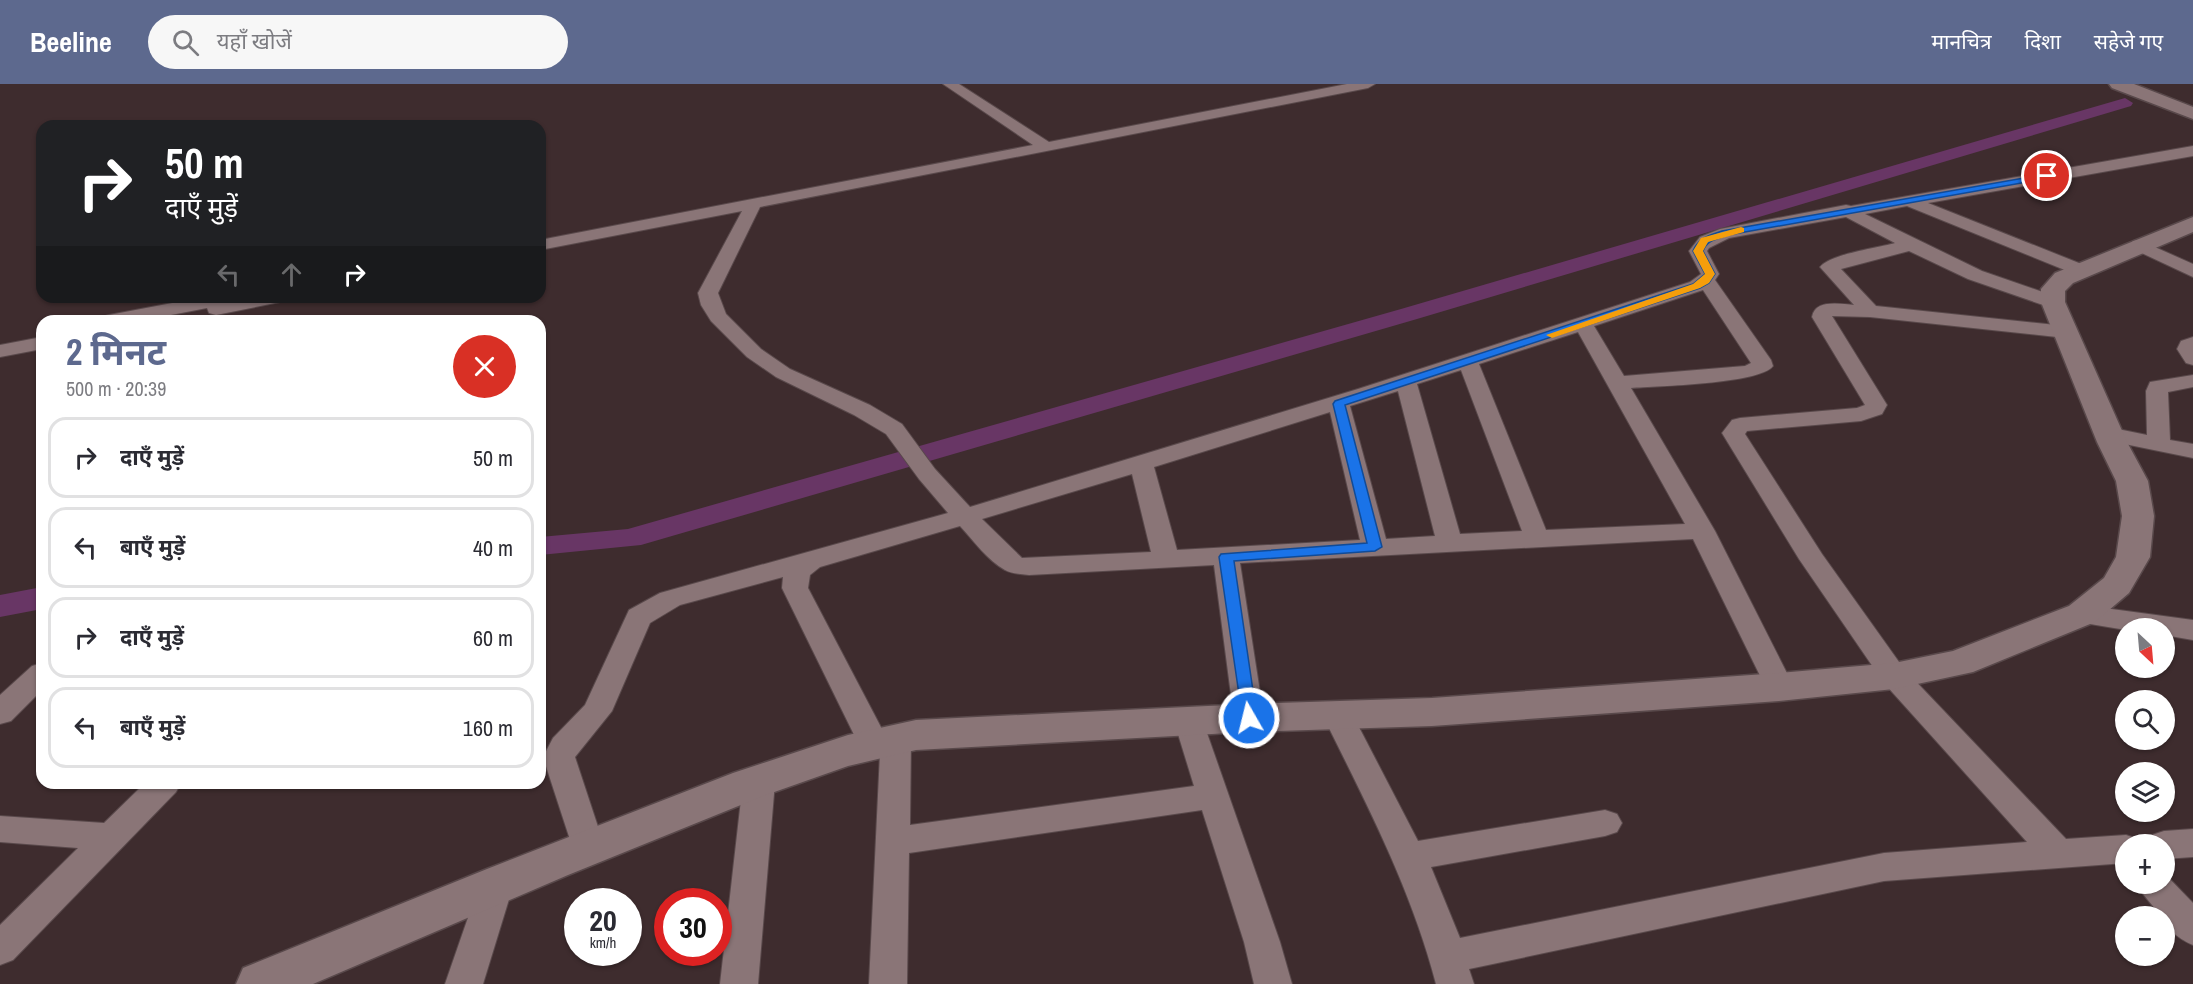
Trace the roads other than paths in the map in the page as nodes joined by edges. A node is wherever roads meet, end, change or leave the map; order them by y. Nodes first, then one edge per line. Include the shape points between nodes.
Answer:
1 (950, 84) edge
2 (1335, 84) edge
3 (1368, 84) edge
4 (2118, 84) edge
5 (2193, 113) edge
6 (1041, 144) junction
7 (2193, 150) edge
8 (1907, 200) junction
9 (754, 203) junction
10 (1846, 210) junction
11 (2193, 225) edge
12 (546, 236) edge
13 (546, 244) edge
14 (1911, 245) junction
15 (2139, 245) junction
16 (2082, 271) junction
17 (2193, 271) edge
18 (1706, 280) junction
19 (203, 303) edge
20 (248, 303) edge
21 (1870, 311) junction
22 (140, 315) edge
23 (186, 315) edge
24 (2059, 317) junction
25 (1583, 324) junction
26 (36, 335) edge
27 (0, 342) edge
28 (2193, 343) edge
29 (36, 344) edge
30 (0, 351) edge
31 (2193, 359) edge
32 (1468, 362) junction
33 (2193, 381) edge
34 (1406, 382) junction
35 (1617, 383) junction
36 (1339, 404) junction
37 (2108, 434) junction
38 (2159, 444) junction
39 (2193, 451) edge
40 (1142, 465) junction
41 (965, 517) junction
42 (1702, 531) junction
43 (1537, 538) junction
44 (1450, 543) junction
45 (1375, 547) junction
46 (1226, 557) junction
47 (1166, 560) junction
48 (812, 561) junction
49 (2082, 614) junction
50 (2193, 630) edge
51 (1894, 676) junction
52 (36, 679) edge
53 (1779, 687) junction
54 (0, 713) edge
55 (1337, 714) junction
56 (1249, 718) junction
57 (1189, 721) junction
58 (885, 741) junction
59 (759, 782) junction
60 (159, 789) edge
61 (1214, 796) junction
62 (1605, 823) dead end
63 (0, 829) edge
64 (111, 837) junction
65 (894, 841) junction
66 (2193, 843) edge
67 (2175, 844) edge
68 (588, 848) junction
69 (2115, 850) edge
70 (2058, 854) junction
71 (1408, 856) junction
72 (497, 883) junction
73 (2163, 894) edge
74 (2193, 929) edge
75 (0, 949) edge
76 (1452, 971) edge
77 (260, 984) edge
78 (464, 984) edge
79 (739, 984) edge
80 (888, 984) edge
81 (1273, 984) edge

1 - 6 street
2 - 6 street
3 - 6 street
4 - 5 street
6 - 9 street
6 - 12 street
7 - 8 street
8 - 10 street
8 - 16 street
9 - 13 street
9 - 41 street via 708,293 718,317 742,342 783,373 894,429
10 - 14 street
10 - 18 street via 1705,240 1698,251 1710,274
11 - 15 street
14 - 21 street via 1829,267
14 - 24 street
15 - 16 street
15 - 17 street
16 - 24 street via 2064,278 2053,289
18 - 25 street
18 - 35 street via 1762,366 1749,372
19 - 22 street
20 - 23 street
21 - 24 street
21 - 51 street via 1827,310 1821,317 1876,405 1874,409 1861,414 1740,425 1733,433 1812,559
24 - 37 street
25 - 32 street
25 - 35 street
26 - 27 street
28 - 31 street via 2187,349
29 - 30 street
32 - 34 street
32 - 43 street
33 - 38 street via 2158,387
34 - 36 street
34 - 44 street
35 - 42 street
36 - 40 street
36 - 45 street
37 - 38 street
37 - 49 street via 2132,481 2138,516 2133,557 2117,585
38 - 39 street
40 - 41 street
40 - 47 street
41 - 47 street via 1015,565
41 - 48 street
42 - 43 street
42 - 53 street
43 - 44 street
44 - 45 street
45 - 46 street
46 - 47 street
46 - 56 street
48 - 58 street via 799,570 794,578 795,588
48 - 68 street via 670,599 639,617 597,711 564,746 560,757
49 - 50 street
49 - 51 street via 1960,663
51 - 53 street
51 - 70 street
52 - 54 street
53 - 55 street via 1432,712
55 - 56 street
55 - 71 street
56 - 57 street
57 - 58 street via 916,735
57 - 61 street
58 - 59 street via 816,759
58 - 65 street
59 - 68 street
59 - 79 street
60 - 64 street
61 - 65 street
61 - 81 street
62 - 71 street
63 - 64 street
64 - 75 street
65 - 80 street
66 - 67 street
68 - 72 street
69 - 70 street
70 - 76 street via 1884,867
71 - 76 street
72 - 77 street
72 - 78 street
73 - 74 street

